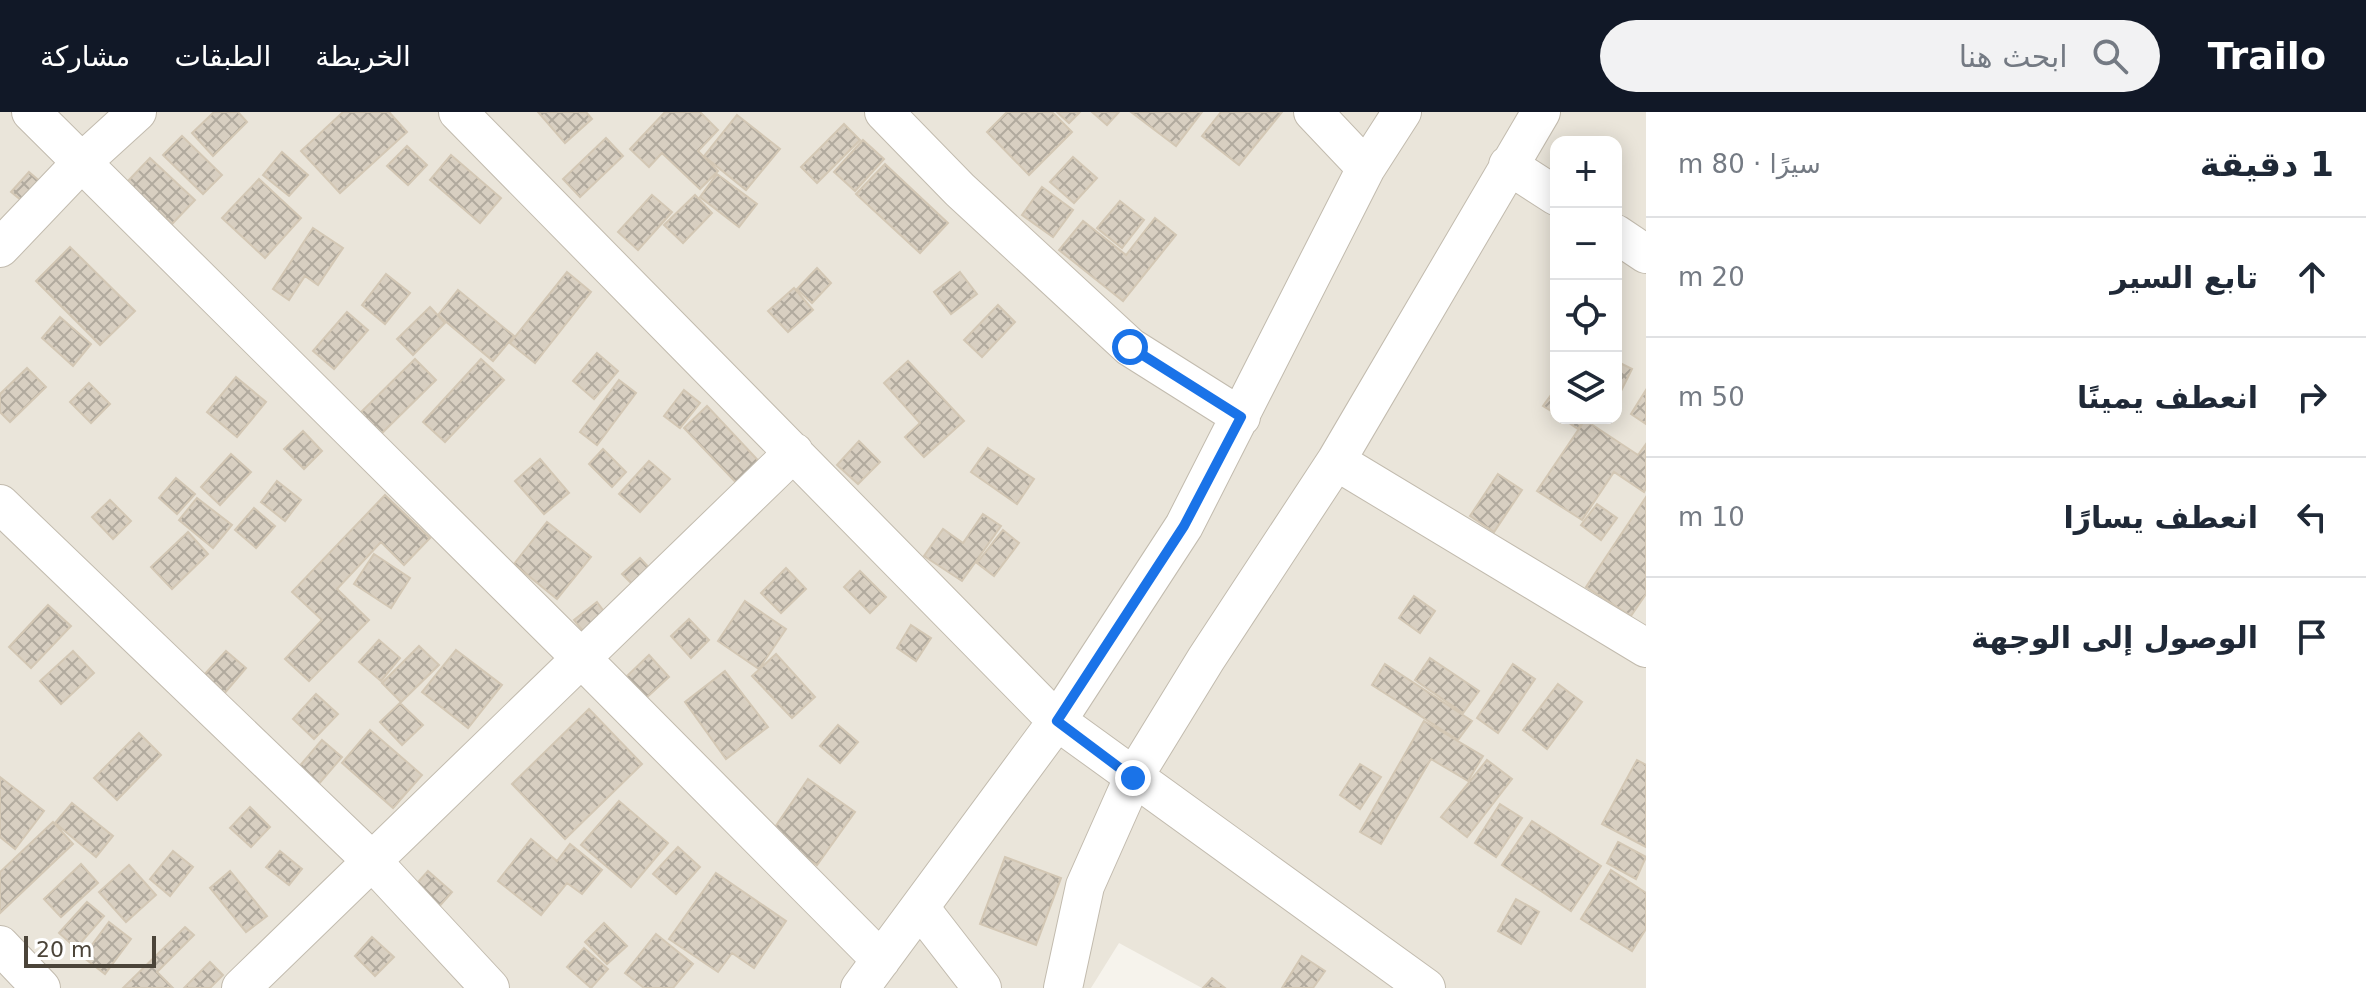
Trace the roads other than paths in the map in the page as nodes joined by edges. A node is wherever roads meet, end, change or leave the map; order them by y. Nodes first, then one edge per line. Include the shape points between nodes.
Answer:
1 (31, 112) edge
2 (137, 112) edge
3 (458, 112) edge
4 (884, 112) edge
5 (1313, 112) edge
6 (1402, 112) edge
7 (1541, 112) edge
8 (81, 163) junction
9 (1508, 165) junction
10 (1366, 168) junction
11 (1550, 192) edge
12 (1622, 238) edge
13 (0, 248) edge
14 (1646, 254) edge
15 (1241, 417) junction
16 (794, 452) junction
17 (1336, 461) junction
18 (0, 504) edge
19 (1646, 648) edge
20 (581, 658) junction
21 (1057, 721) junction
22 (1133, 778) junction
23 (372, 861) junction
24 (920, 908) junction
25 (0, 945) edge
26 (870, 974) edge
27 (41, 988) edge
28 (241, 988) edge
29 (490, 988) edge
30 (982, 988) edge
31 (1063, 988) edge
32 (1426, 988) edge

1 - 8 street
2 - 8 street
3 - 16 street
4 - 15 street via 1130,347
5 - 10 street
6 - 10 street
7 - 9 street
8 - 13 street
8 - 20 street
9 - 11 street
9 - 17 street
10 - 15 street
12 - 14 street
15 - 21 street via 1184,526
16 - 20 street
16 - 21 street
17 - 19 street
17 - 22 street
18 - 23 street
20 - 23 street
20 - 26 street
21 - 22 street
21 - 24 street
22 - 31 street via 1085,886
22 - 32 street
23 - 28 street
23 - 29 street
24 - 26 street
24 - 30 street
25 - 27 street

